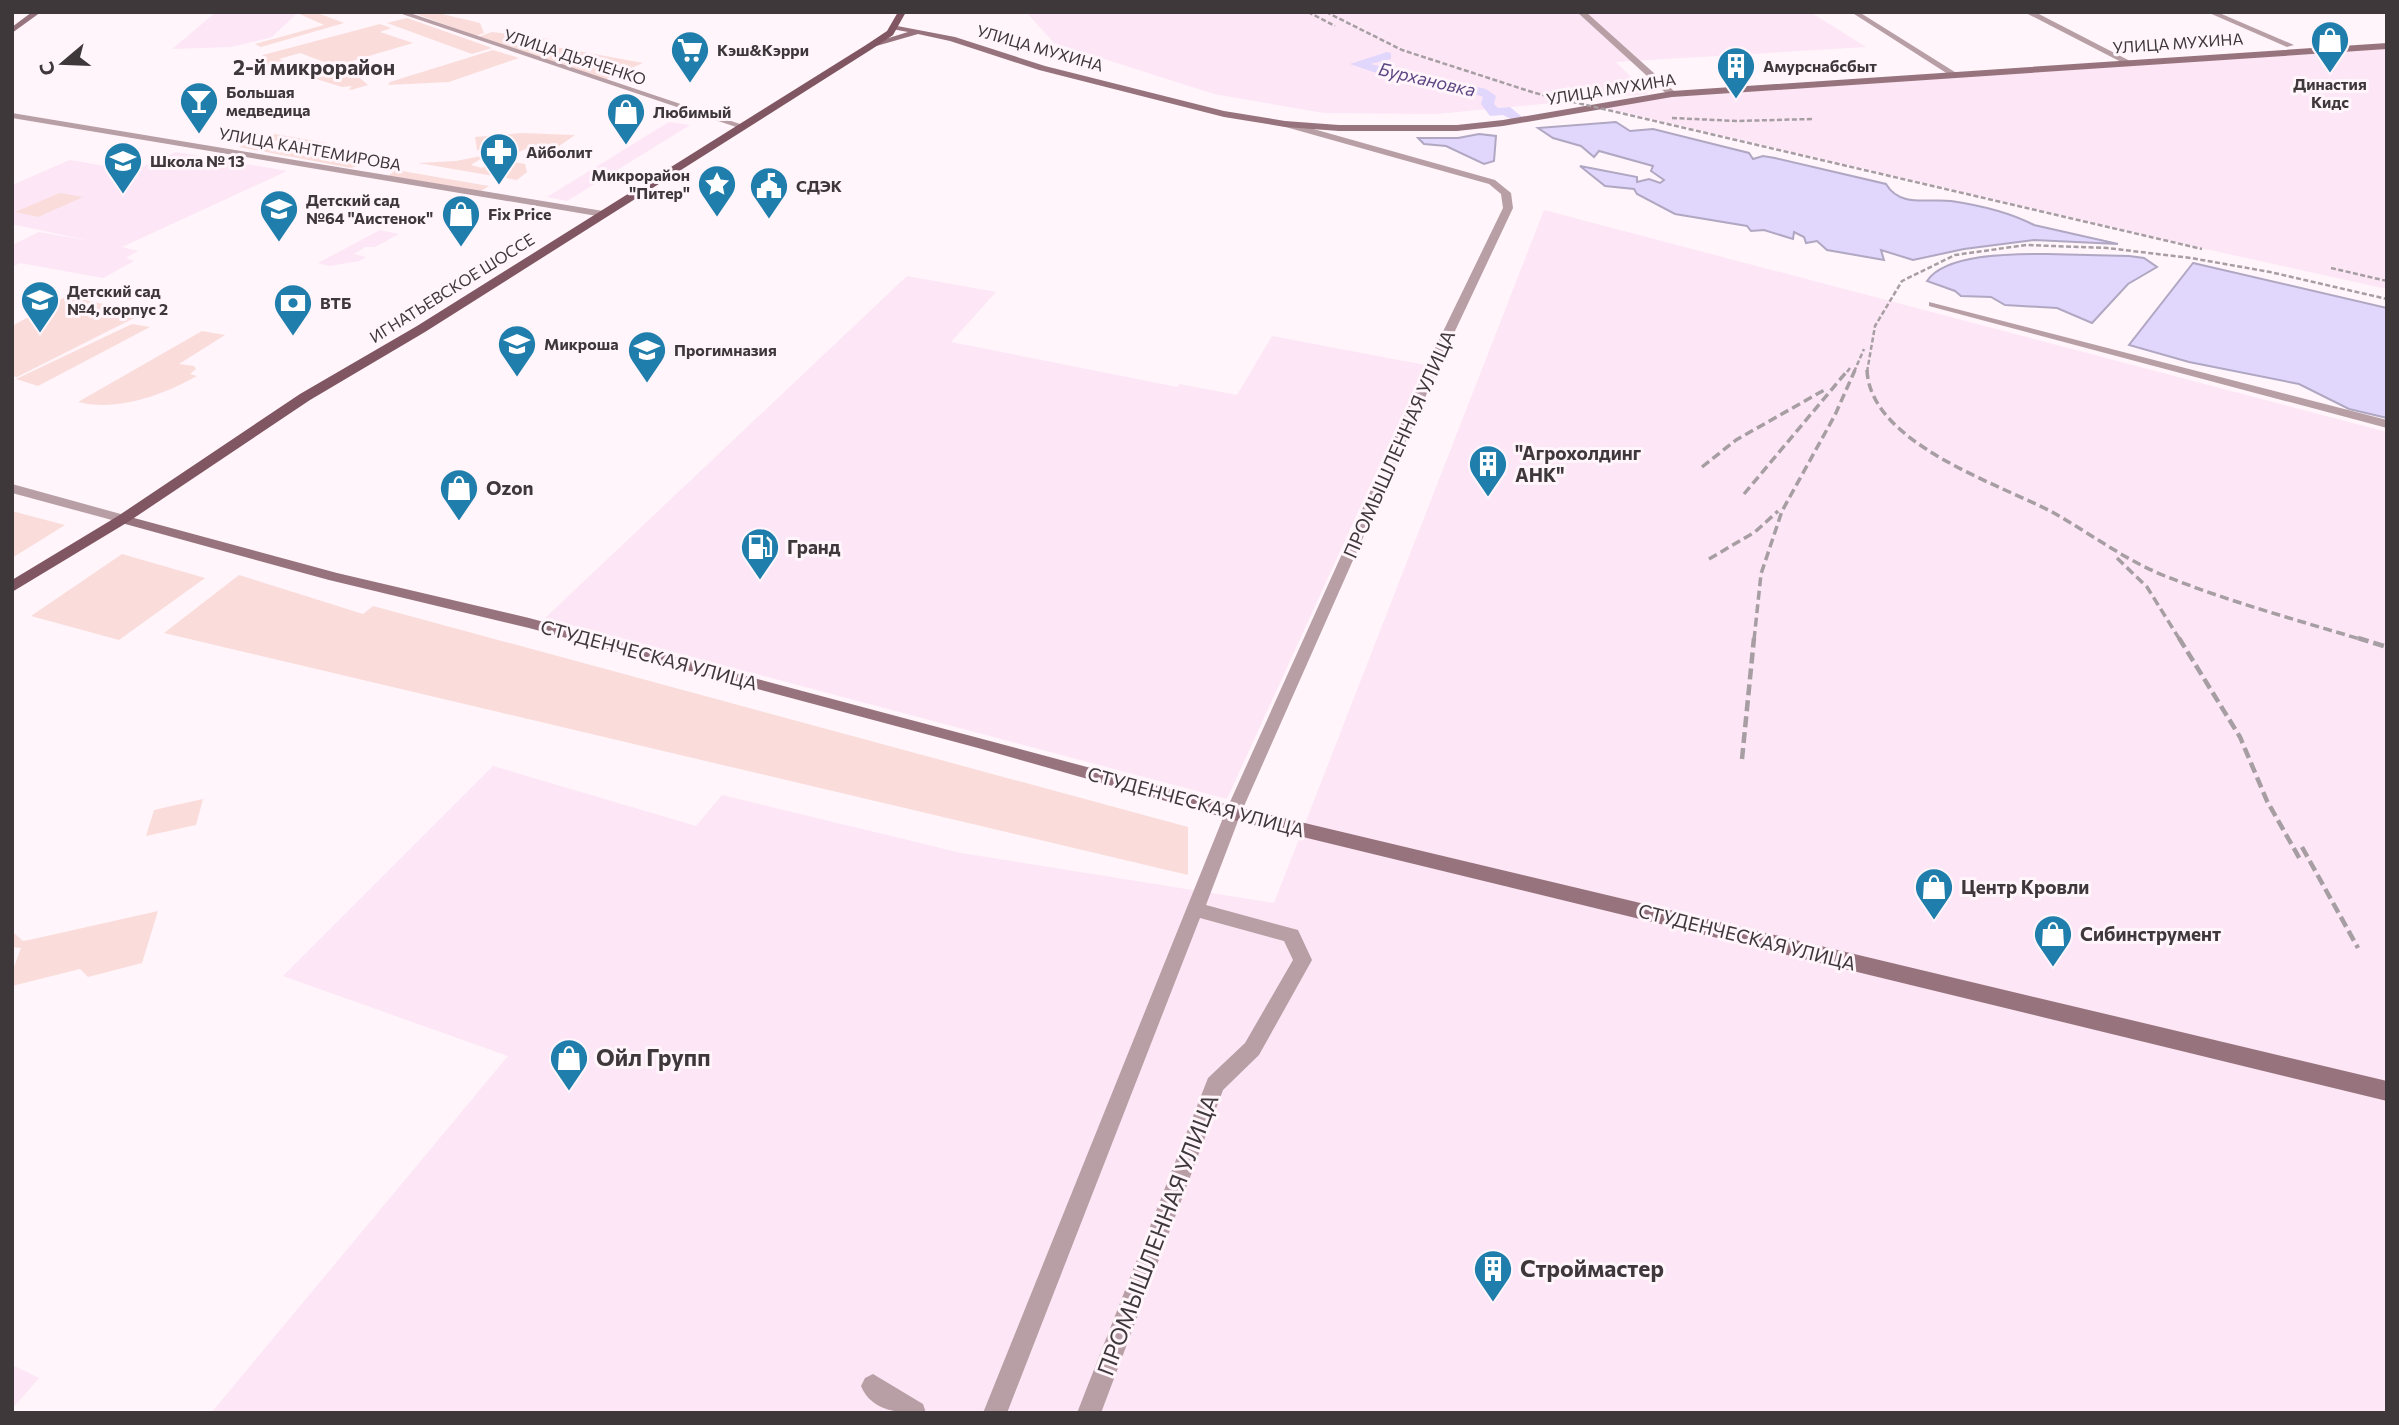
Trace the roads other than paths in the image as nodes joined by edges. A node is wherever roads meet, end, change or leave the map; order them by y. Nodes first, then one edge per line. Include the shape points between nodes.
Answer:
1 (37, 12) edge
2 (399, 12) edge
3 (1581, 12) edge
4 (1854, 12) edge
5 (2028, 12) edge
6 (2210, 12) edge
7 (909, 15) edge
8 (895, 27) junction
9 (12, 31) edge
10 (952, 39) junction
11 (2290, 45) dead end
12 (2387, 46) edge
13 (870, 47) junction
14 (2128, 62) junction
15 (1954, 74) junction
16 (1672, 94) junction
17 (12, 115) edge
18 (1285, 124) junction
19 (742, 126) junction
20 (603, 214) junction
21 (1933, 304) dead end
22 (2387, 424) edge
23 (12, 488) edge
24 (122, 519) junction
25 (12, 587) edge
26 (1233, 813) junction
27 (1194, 909) junction
28 (2387, 1091) edge
29 (873, 1387) dead end
30 (914, 1413) edge
31 (995, 1413) edge
32 (1089, 1413) edge

1 - 9 main road
2 - 19 street, УЛИЦА ДЬЯЧЕНКО
3 - 16 street
4 - 15 street
5 - 14 street
6 - 11 street
7 - 8 main road, ИГНАТЬЕВСКОЕ ШОССЕ
7 - 10 main road via 921,27
8 - 10 main road, УЛИЦА МУХИНА
8 - 13 main road, ИГНАТЬЕВСКОЕ ШОССЕ
10 - 13 main road via 911,34
10 - 18 main road, УЛИЦА МУХИНА via 1224,114
12 - 14 main road, УЛИЦА МУХИНА
13 - 19 main road, ИГНАТЬЕВСКОЕ ШОССЕ
14 - 15 main road, УЛИЦА МУХИНА
15 - 16 main road, УЛИЦА МУХИНА
16 - 18 main road, УЛИЦА МУХИНА via 1457,128
17 - 20 street, УЛИЦА КАНТЕМИРОВА
18 - 26 street, ПРОМЫШЛЕННАЯ УЛИЦА via 1492,182 1506,193 1508,208
19 - 20 main road, ИГНАТЬЕВСКОЕ ШОССЕ
20 - 24 main road, ИГНАТЬЕВСКОЕ ШОССЕ via 305,397
21 - 22 street
23 - 24 street, СТУДЕНЧЕСКАЯ УЛИЦА
24 - 25 main road, ИГНАТЬЕВСКОЕ ШОССЕ
24 - 26 main road, СТУДЕНЧЕСКАЯ УЛИЦА
26 - 27 street, ПРОМЫШЛЕННАЯ УЛИЦА
26 - 28 main road, СТУДЕНЧЕСКАЯ УЛИЦА
27 - 31 street, ПРОМЫШЛЕННАЯ УЛИЦА
27 - 32 street, ПРОМЫШЛЕННАЯ УЛИЦА via 1292,935 1303,960 1252,1049 1215,1084
29 - 30 street

